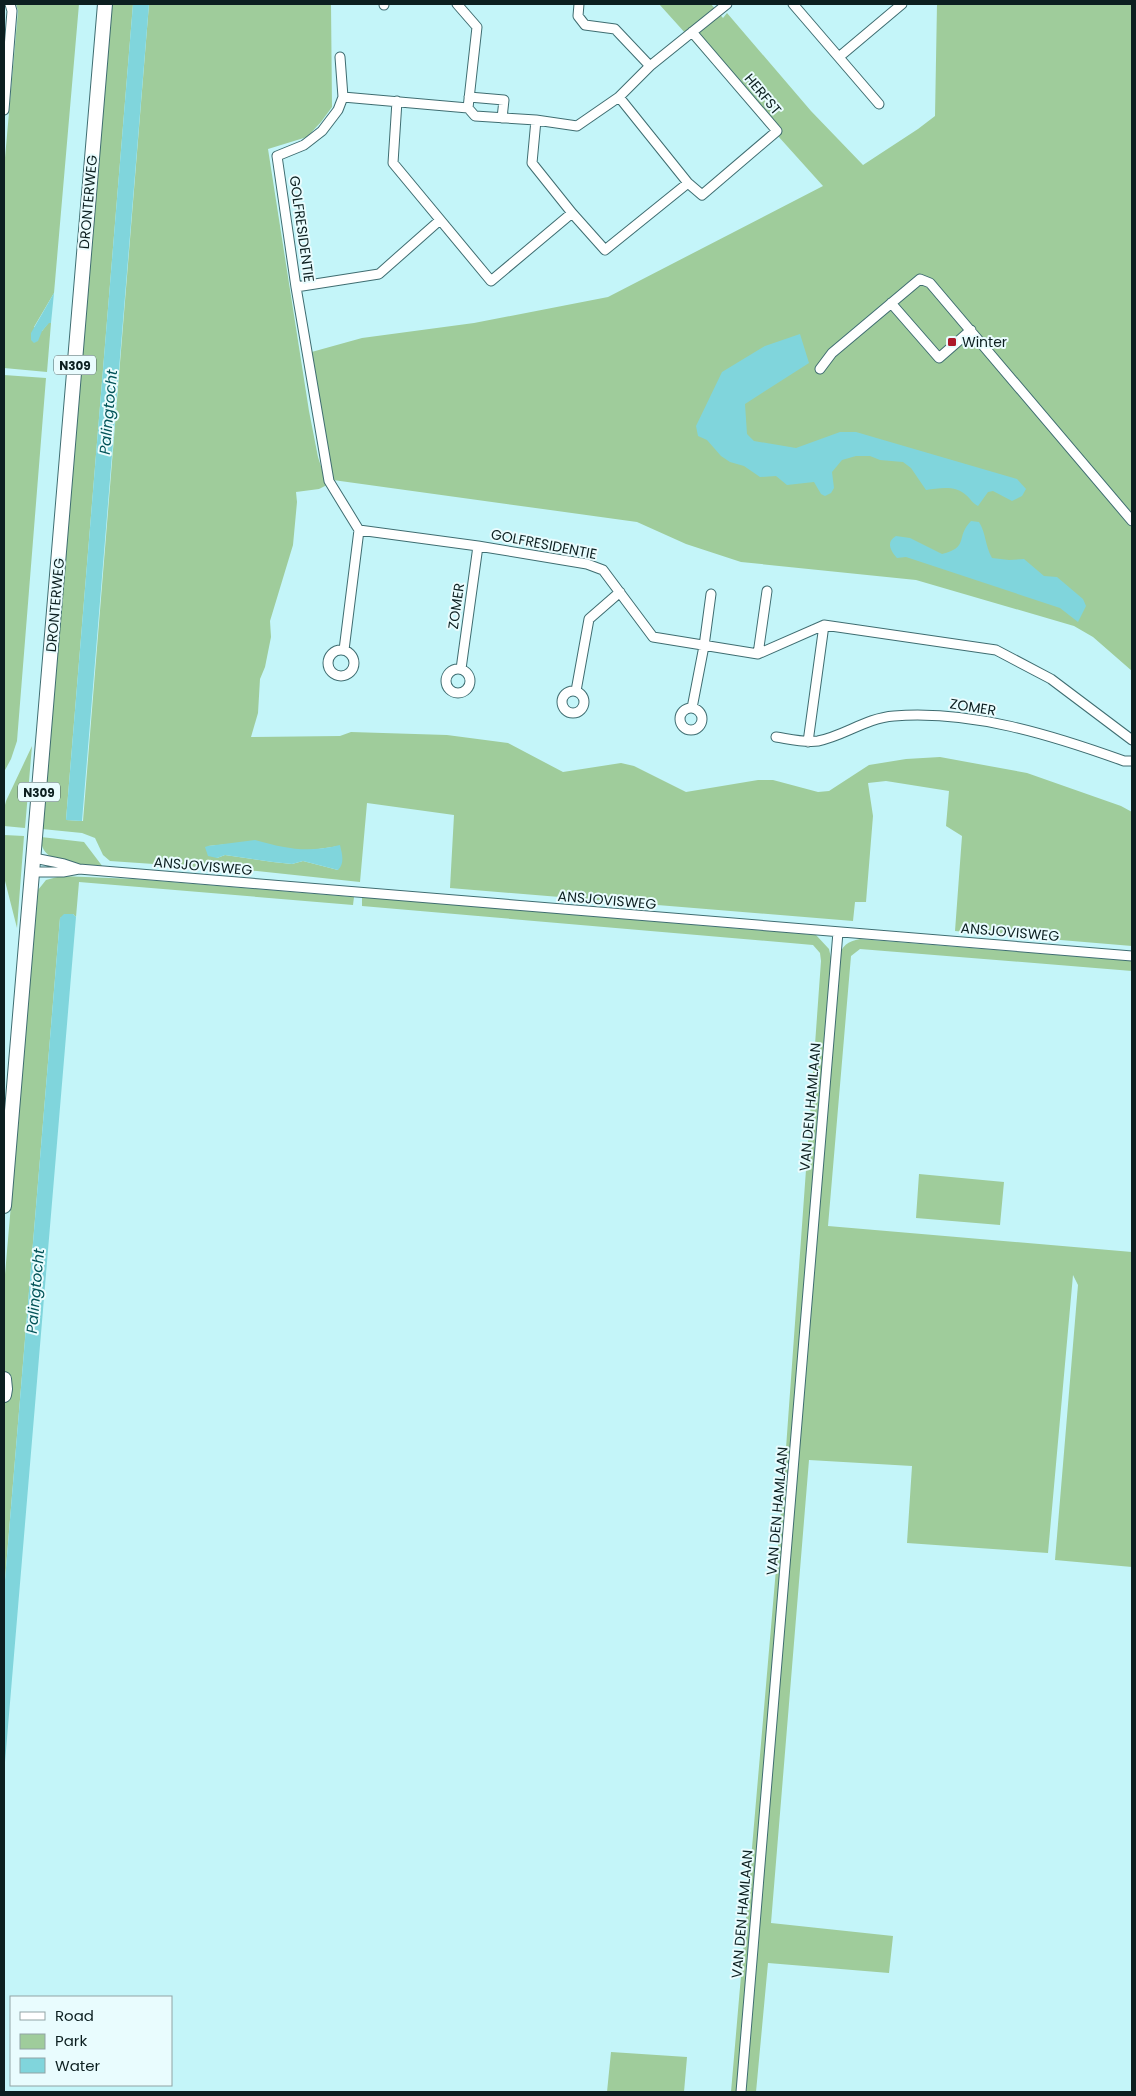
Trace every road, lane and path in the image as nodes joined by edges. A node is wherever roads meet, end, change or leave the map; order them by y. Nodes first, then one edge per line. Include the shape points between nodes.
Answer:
1 (10, 4) edge
2 (105, 4) edge
3 (457, 4) edge
4 (579, 4) edge
5 (727, 4) edge
6 (793, 4) edge
7 (902, 4) edge
8 (692, 32) junction
9 (6, 49) edge
10 (340, 56) dead end
11 (839, 57) junction
12 (650, 66) junction
13 (343, 97) junction
14 (469, 97) junction
15 (619, 97) junction
16 (398, 101) junction
17 (879, 104) dead end
18 (468, 108) junction
19 (4, 110) edge
20 (502, 118) junction
21 (536, 120) junction
22 (688, 183) junction
23 (572, 213) junction
24 (440, 220) junction
25 (296, 287) junction
26 (891, 303) junction
27 (971, 330) junction
28 (820, 369) dead end
29 (1132, 521) edge
30 (359, 530) junction
31 (478, 546) junction
32 (767, 591) dead end
33 (620, 592) junction
34 (711, 594) dead end
35 (824, 625) junction
36 (704, 646) junction
37 (344, 650) dead end
38 (758, 654) junction
39 (461, 669) dead end
40 (576, 691) dead end
41 (692, 708) dead end
42 (776, 737) dead end
43 (1132, 740) edge
44 (808, 742) junction
45 (1132, 761) edge
46 (33, 865) junction
47 (79, 869) junction
48 (838, 932) junction
49 (1132, 956) edge
50 (4, 1206) edge
51 (4, 1379) edge
52 (4, 1395) edge
53 (741, 2092) edge

1 - 9 street via 12,11
2 - 46 main road, DRONTERWEG / N309
3 - 14 street via 477,27
4 - 12 street via 578,16 585,25 615,29
5 - 8 street
6 - 11 street
7 - 11 street
8 - 12 street
8 - 22 street, HERFST via 776,131 702,195
9 - 19 street
10 - 13 street
11 - 17 street
12 - 15 street
13 - 16 street
13 - 25 street, GOLFRESIDENTIE via 338,110 322,131 304,145 277,156
14 - 18 street
14 - 20 street via 504,100
15 - 21 street via 577,126
15 - 22 street, HERFST
16 - 18 street
16 - 24 street via 393,163
18 - 20 street via 475,116
20 - 21 street
21 - 23 street via 532,163
22 - 23 street via 605,250
23 - 24 street via 491,281
24 - 25 street via 379,274
25 - 30 street, GOLFRESIDENTIE via 329,481
26 - 27 street via 920,279 930,283
26 - 27 street via 939,358
26 - 28 street via 832,352
27 - 29 street
30 - 31 street, GOLFRESIDENTIE
30 - 37 street
31 - 33 street, GOLFRESIDENTIE via 587,564 603,570
31 - 39 street, ZOMER
32 - 38 street
33 - 36 street, GOLFRESIDENTIE via 653,636
33 - 40 street via 588,619
34 - 36 street
35 - 38 street
35 - 43 street via 996,650 1051,679
35 - 44 street
36 - 38 street, GOLFRESIDENTIE
36 - 41 street
42 - 44 street, ZOMER
44 - 45 street, ZOMER via 871,720 893,716 942,716 1032,730
46 - 47 street, ANSJOVISWEG via 64,864
46 - 47 street, ANSJOVISWEG via 63,872
46 - 50 main road, DRONTERWEG / N309
47 - 48 street, ANSJOVISWEG
48 - 49 street, ANSJOVISWEG
48 - 53 street, VAN DEN HAMLAAN
51 - 52 main road

